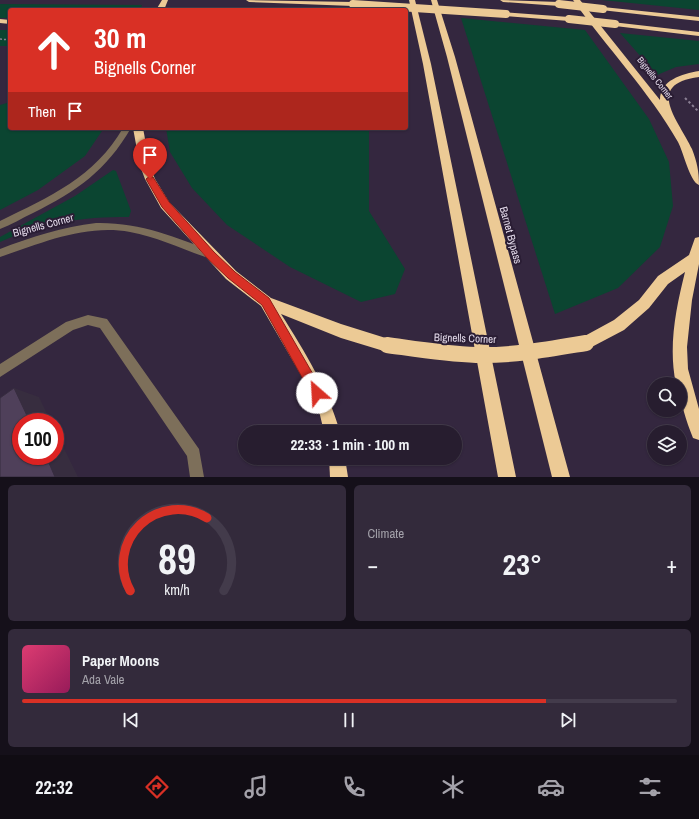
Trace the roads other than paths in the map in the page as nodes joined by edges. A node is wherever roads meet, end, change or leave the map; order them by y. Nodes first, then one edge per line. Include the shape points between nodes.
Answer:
1 (249, 0) edge
2 (412, 0) edge
3 (434, 0) edge
4 (503, 0) edge
5 (576, 0) edge
6 (699, 19) edge
7 (699, 34) edge
8 (699, 74) edge
9 (668, 116) junction
10 (126, 130) edge
11 (138, 130) edge
12 (699, 181) edge
13 (0, 225) edge
14 (699, 242) edge
15 (0, 253) edge
16 (211, 255) junction
17 (694, 258) junction
18 (266, 302) junction
19 (0, 371) edge
20 (331, 425) edge
21 (699, 432) edge
22 (338, 465) edge
23 (197, 477) edge
24 (339, 477) edge
25 (507, 477) edge
26 (561, 477) edge

1 - 7 highway, bridge via 506,14
2 - 25 highway via 427,64
3 - 26 highway, Barnet Bypass
4 - 6 highway, bridge
5 - 9 highway, Bignells Corner
8 - 9 highway via 675,81 667,89 664,94
9 - 12 highway, Bignells Corner via 686,147
10 - 13 street, Bignells Corner via 100,167 74,185
11 - 16 highway, Bignells Corner via 150,179 166,205
14 - 17 highway
15 - 16 street, Bignells Corner via 33,240 71,230 119,227 155,234
16 - 18 highway, Bignells Corner via 231,275
17 - 18 highway, Bignells Corner, bridge via 663,280 644,304 619,325 586,343 542,350 477,355 387,345 341,331
17 - 21 highway via 682,328 680,361
18 - 20 highway via 308,372
19 - 23 street via 70,326 88,320 103,323 194,454
22 - 24 highway

